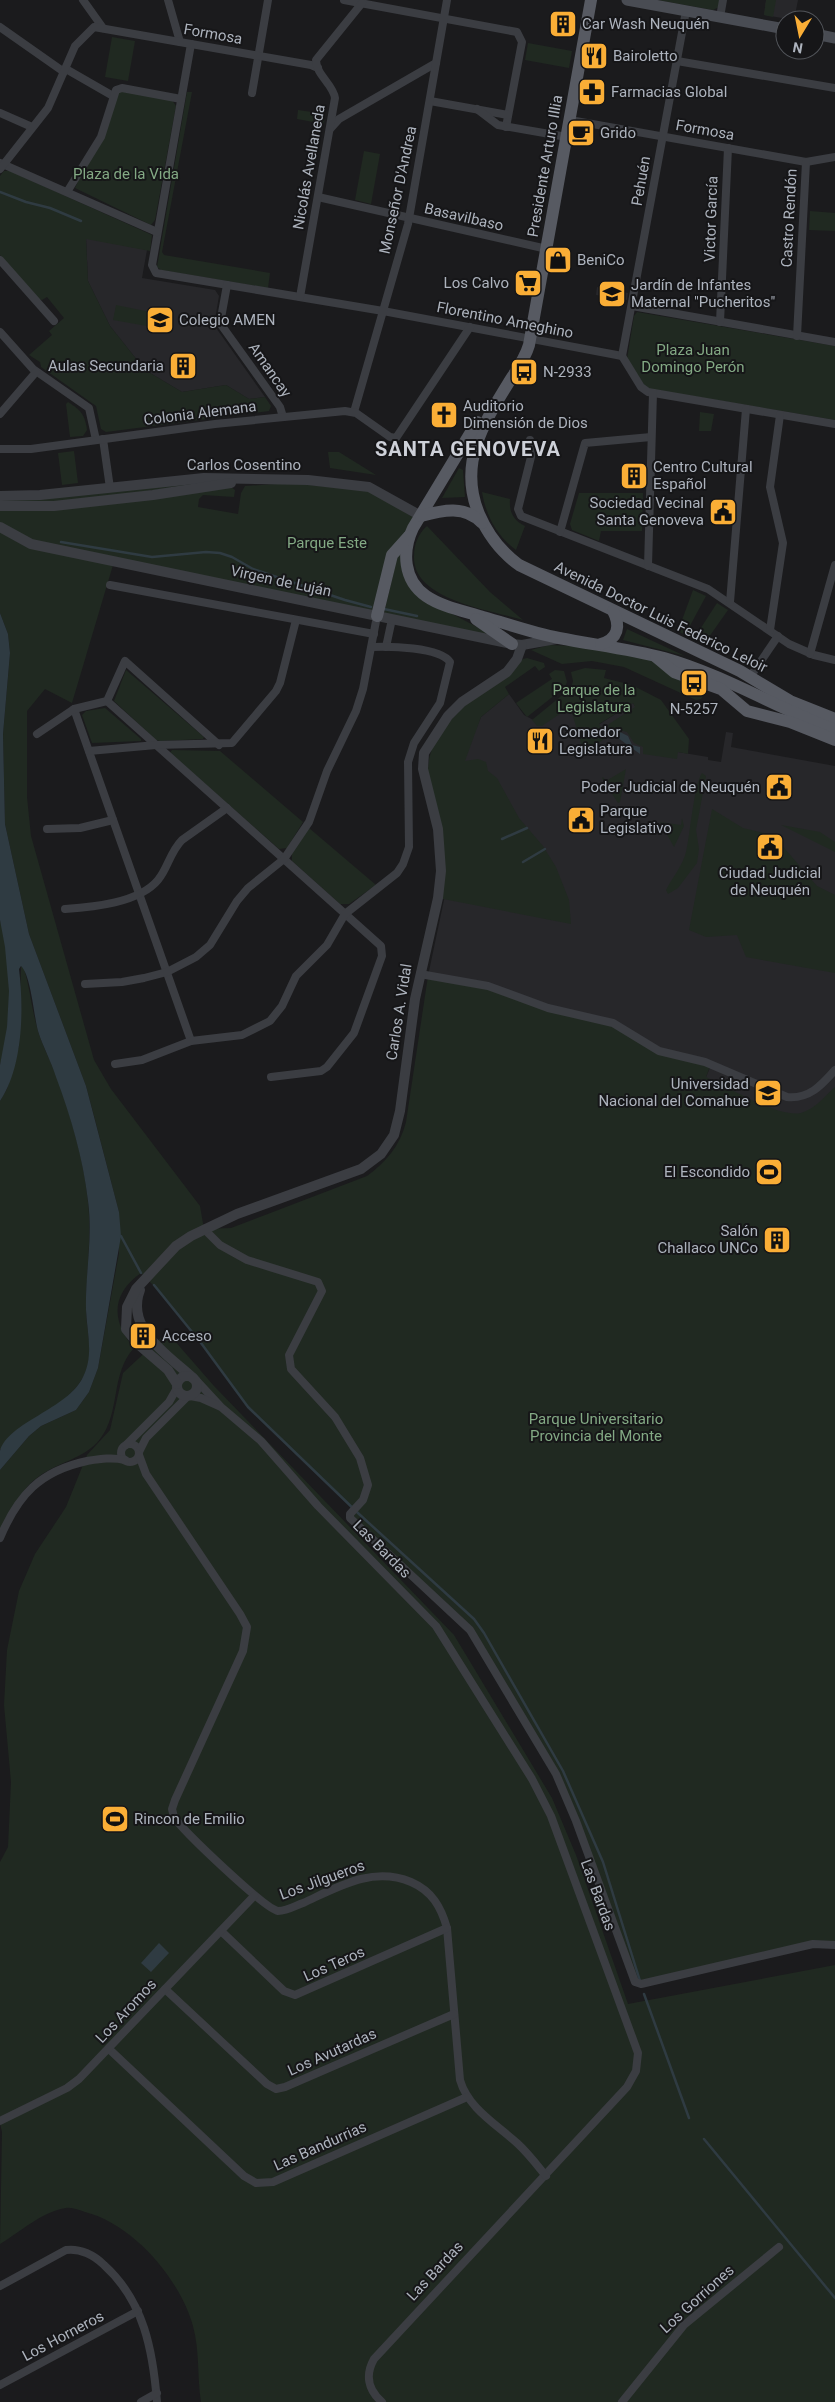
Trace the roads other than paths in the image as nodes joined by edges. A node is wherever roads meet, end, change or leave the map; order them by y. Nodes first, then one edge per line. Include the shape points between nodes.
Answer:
1 (83, 0) edge
2 (168, 0) edge
3 (268, 0) edge
4 (344, 0) edge
5 (447, 0) edge
6 (591, 0) edge
7 (627, 0) edge
8 (724, 0) edge
9 (362, 3) junction
10 (686, 11) junction
11 (720, 17) junction
12 (444, 18) junction
13 (0, 27) edge
14 (775, 27) edge
15 (103, 28) junction
16 (180, 42) junction
17 (191, 44) junction
18 (258, 56) junction
19 (677, 60) junction
20 (436, 63) junction
21 (318, 68) junction
22 (65, 70) junction
23 (835, 88) edge
24 (252, 93) dead end
25 (113, 96) junction
26 (181, 99) junction
27 (430, 101) junction
28 (477, 109) junction
29 (0, 113) edge
30 (508, 115) junction
31 (570, 120) junction
32 (506, 127) junction
33 (32, 128) junction
34 (329, 130) junction
35 (663, 136) junction
36 (567, 137) junction
37 (728, 148) junction
38 (835, 157) edge
39 (806, 162) junction
40 (1, 166) edge
41 (67, 192) junction
42 (318, 197) junction
43 (409, 218) junction
44 (157, 232) junction
45 (546, 249) junction
46 (0, 260) edge
47 (227, 285) junction
48 (300, 297) junction
49 (632, 306) junction
50 (383, 311) junction
51 (54, 321) dead end
52 (720, 322) junction
53 (470, 327) junction
54 (0, 332) edge
55 (798, 336) junction
56 (531, 338) junction
57 (835, 342) edge
58 (622, 356) junction
59 (36, 372) junction
60 (652, 393) junction
61 (746, 409) junction
62 (354, 412) junction
63 (0, 414) edge
64 (780, 415) junction
65 (284, 417) junction
66 (835, 424) edge
67 (651, 437) junction
68 (99, 440) junction
69 (530, 440) dead end
70 (0, 449) edge
71 (265, 480) junction
72 (110, 488) junction
73 (0, 496) edge
74 (0, 506) edge
75 (421, 516) junction
76 (0, 527) edge
77 (486, 527) junction
78 (560, 532) junction
79 (411, 534) junction
80 (835, 565) edge
81 (648, 566) junction
82 (110, 585) dead end
83 (730, 602) junction
84 (613, 611) junction
85 (466, 612) junction
86 (377, 616) junction
87 (392, 619) junction
88 (296, 620) junction
89 (770, 630) junction
90 (374, 634) junction
91 (778, 636) junction
92 (561, 638) junction
93 (517, 644) junction
94 (601, 644) junction
95 (372, 647) junction
96 (386, 647) junction
97 (810, 654) junction
98 (654, 656) junction
99 (835, 660) edge
100 (750, 677) junction
101 (107, 701) junction
102 (74, 709) junction
103 (835, 719) edge
104 (835, 730) edge
105 (37, 734) dead end
106 (835, 740) edge
107 (156, 745) junction
108 (219, 745) junction
109 (89, 750) junction
110 (227, 808) junction
111 (114, 820) junction
112 (47, 828) dead end
113 (284, 859) junction
114 (140, 894) junction
115 (65, 909) dead end
116 (345, 914) junction
117 (167, 972) junction
118 (420, 974) junction
119 (85, 984) dead end
120 (191, 1041) junction
121 (115, 1064) dead end
122 (835, 1070) edge
123 (271, 1077) dead end
124 (204, 1229) junction
125 (146, 1278) junction
126 (194, 1379) junction
127 (177, 1386) junction
128 (188, 1396) junction
129 (221, 1407) junction
130 (124, 1447) junction
131 (139, 1453) junction
132 (97, 1459) junction
133 (127, 1460) junction
134 (146, 1474) junction
135 (0, 1538) edge
136 (254, 1896) junction
137 (447, 1928) junction
138 (221, 1931) junction
139 (835, 1945) edge
140 (165, 1989) junction
141 (454, 2014) junction
142 (109, 2048) junction
143 (467, 2097) junction
144 (0, 2121) edge
145 (546, 2176) junction
146 (779, 2247) dead end
147 (0, 2286) edge
148 (138, 2311) junction
149 (0, 2385) edge
150 (156, 2393) junction
151 (141, 2402) edge
152 (157, 2402) edge
153 (382, 2402) edge
154 (622, 2402) edge

1 - 15 street
2 - 16 street
3 - 18 street
4 - 9 street
5 - 12 street, Monseñor D'Andrea
6 - 31 main road, Presidente Arturo Illia
7 - 10 main road
8 - 11 street
9 - 12 street
9 - 21 street via 317,57
10 - 11 main road
10 - 19 street, Pehuén
11 - 14 main road
12 - 20 street, Monseñor D'Andrea
12 - 30 street via 512,30 520,35
13 - 22 street
15 - 16 street, Formosa
15 - 22 street via 92,28 80,39
16 - 17 street, Formosa
17 - 18 street, Formosa
17 - 26 street
18 - 21 street, Formosa
18 - 24 street
19 - 23 street
19 - 35 street, Pehuén
20 - 27 street, Monseñor D'Andrea
20 - 34 street via 339,119
21 - 34 street, Nicolás Avellaneda via 334,95
22 - 25 street
22 - 33 street via 50,104
25 - 26 street via 121,88
25 - 41 street via 101,137
26 - 44 street
27 - 28 street
27 - 43 street, Monseñor D'Andrea
28 - 30 street
28 - 32 street via 494,123
29 - 33 street
30 - 32 street
31 - 35 street, Formosa
31 - 36 main road, Presidente Arturo Illia
32 - 36 street
33 - 40 street
34 - 42 street, Nicolás Avellaneda
35 - 37 street, Formosa
35 - 49 street, Pehuén
36 - 45 main road, Presidente Arturo Illia
37 - 39 street, Formosa
37 - 52 street, Victor García
38 - 39 street, Formosa
39 - 55 street, Castro Rendón
40 - 41 street
41 - 44 street
42 - 43 street, Basavilbaso
42 - 48 street, Nicolás Avellaneda
43 - 45 street, Basavilbaso
43 - 50 street, Monseñor D'Andrea
44 - 47 street, Florentino Ameghino via 153,270
45 - 56 main road, Presidente Arturo Illia
46 - 51 street
47 - 48 street, Florentino Ameghino
47 - 65 street, Amancay via 221,324
48 - 50 street, Florentino Ameghino
49 - 52 street
49 - 58 street, Pehuén
50 - 53 street, Florentino Ameghino
50 - 62 street, Monseñor D'Andrea
52 - 55 street
53 - 56 street, Florentino Ameghino
53 - 62 street via 396,438
54 - 59 street
55 - 57 street
56 - 58 street, Florentino Ameghino
56 - 75 main road, Presidente Arturo Illia
56 - 77 main road, Presidente Arturo Illia via 523,360 481,428 473,452 472,487
58 - 60 street via 643,389
59 - 63 street
59 - 68 street via 89,408
60 - 61 street
60 - 67 street
61 - 64 street
61 - 83 street
62 - 65 street, Colonia Alemana
64 - 66 street
64 - 89 street via 770,487 783,543
65 - 68 street, Colonia Alemana
67 - 78 street via 585,443
67 - 81 street
68 - 70 street, Colonia Alemana via 26,450
68 - 72 street
69 - 78 street via 531,457 518,513
71 - 72 street, Carlos Cosentino via 204,478
71 - 74 street via 58,506
71 - 75 street, Carlos Cosentino via 326,481 369,487
72 - 73 street, Carlos Cosentino
75 - 77 main road via 462,511
75 - 79 main road, Presidente Arturo Illia
76 - 86 street, Virgen de Luján via 31,544
77 - 84 main road, Avenida Doctor Luis Federico Leloir via 499,547 519,565
78 - 81 street
79 - 85 main road, Avenida Doctor Luis Federico Leloir via 406,547 406,563 414,584 434,600
79 - 86 main road via 392,555
80 - 97 street
81 - 83 street via 708,589
82 - 88 street
83 - 89 street
84 - 94 main road via 618,621 616,634
84 - 100 main road, Avenida Doctor Luis Federico Leloir
85 - 92 main road, Avenida Doctor Luis Federico Leloir
85 - 93 main road
86 - 87 street, Virgen de Luján
86 - 90 street
87 - 93 street, Virgen de Luján
87 - 96 street
88 - 90 street
88 - 108 street via 283,676 276,691 236,740
89 - 91 street
90 - 95 street
91 - 97 street
91 - 100 street
92 - 93 street, Virgen de Luján
92 - 94 main road, Avenida Doctor Luis Federico Leloir
93 - 118 street, Carlos A. Vidal via 519,656 506,672 451,712 424,753 423,769 438,829 441,866
94 - 98 main road, Avenida Doctor Luis Federico Leloir
95 - 96 street
95 - 113 street via 356,711 327,771 309,822
96 - 116 street via 414,648 442,655 448,658 450,666 440,703 414,743 408,762 407,855 390,880
97 - 99 street
98 - 104 main road, Avenida Doctor Luis Federico Leloir via 735,684 793,714
98 - 106 main road via 674,672 721,689 747,711 790,722
100 - 103 main road, Avenida Doctor Luis Federico Leloir via 790,701
101 - 102 street
101 - 107 street
101 - 108 street via 125,662
102 - 105 street
102 - 109 street
107 - 108 street
107 - 109 street
107 - 110 street
109 - 111 street
110 - 113 street
110 - 114 street via 176,846 158,880
111 - 112 street via 80,828
111 - 114 street
113 - 116 street
113 - 117 street via 248,888 210,946
114 - 115 street via 94,907
114 - 117 street
116 - 120 street via 327,945 296,976 282,1006 270,1021 242,1035
116 - 123 street via 381,946 383,952 354,1033 321,1071
117 - 119 street via 122,982
117 - 120 street
118 - 122 street via 488,986 548,1008 605,1020 660,1051 711,1064 774,1093 793,1097 814,1091
118 - 124 street, Carlos A. Vidal via 398,1121 384,1151 357,1170
120 - 121 street via 142,1060
124 - 125 street, Carlos A. Vidal via 180,1244
124 - 139 street via 220,1244 247,1260 318,1282 322,1291 289,1356 291,1369 335,1417 360,1458 368,1485 358,1508 350,1514 353,1522 470,1630 556,1774 635,1982 641,1984 813,1944
125 - 126 street via 136,1302 140,1324
125 - 127 street, Carlos A. Vidal via 128,1302 126,1329 135,1342 168,1370
126 - 127 street via 184,1377
126 - 128 street via 197,1390
126 - 129 street, Las Bardas
127 - 128 street, Las Bardas via 180,1394
127 - 130 street via 169,1402
128 - 129 street, Las Bardas
128 - 131 street via 146,1438
129 - 145 street, Las Bardas via 260,1441 318,1506 436,1626 532,1779 559,1833 632,2031 638,2062 627,2087
130 - 131 street via 134,1445
130 - 132 street
130 - 133 street via 122,1454
131 - 133 street via 134,1461
131 - 134 street, Los Jilgueros
132 - 133 street
132 - 135 street via 41,1478 18,1503
133 - 134 street, Los Jilgueros
134 - 136 street, Los Jilgueros via 247,1627 243,1651 172,1809 176,1820
136 - 137 street, Los Jilgueros via 268,1907 284,1910 358,1879 388,1876 408,1881 427,1892 440,1909
136 - 138 street, Los Aromos
137 - 138 street, Los Teros via 295,1995 284,1991
137 - 141 street, Los Jilgueros
138 - 140 street, Los Aromos
140 - 141 street, Los Avutardas via 276,2089
140 - 142 street, Los Aromos
141 - 143 street, Los Jilgueros via 460,2080
142 - 143 street, Las Bandurrias via 244,2176 256,2183 273,2182
142 - 144 street, Los Aromos via 74,2084
143 - 145 street, Los Jilgueros via 522,2148
145 - 153 street, Las Bardas via 374,2359 369,2372 370,2385
146 - 154 street, Los Gorriones via 684,2326
147 - 148 street via 61,2252 77,2249 106,2266
148 - 149 street, Los Horneros
148 - 150 street via 153,2358
150 - 151 street
150 - 152 street

